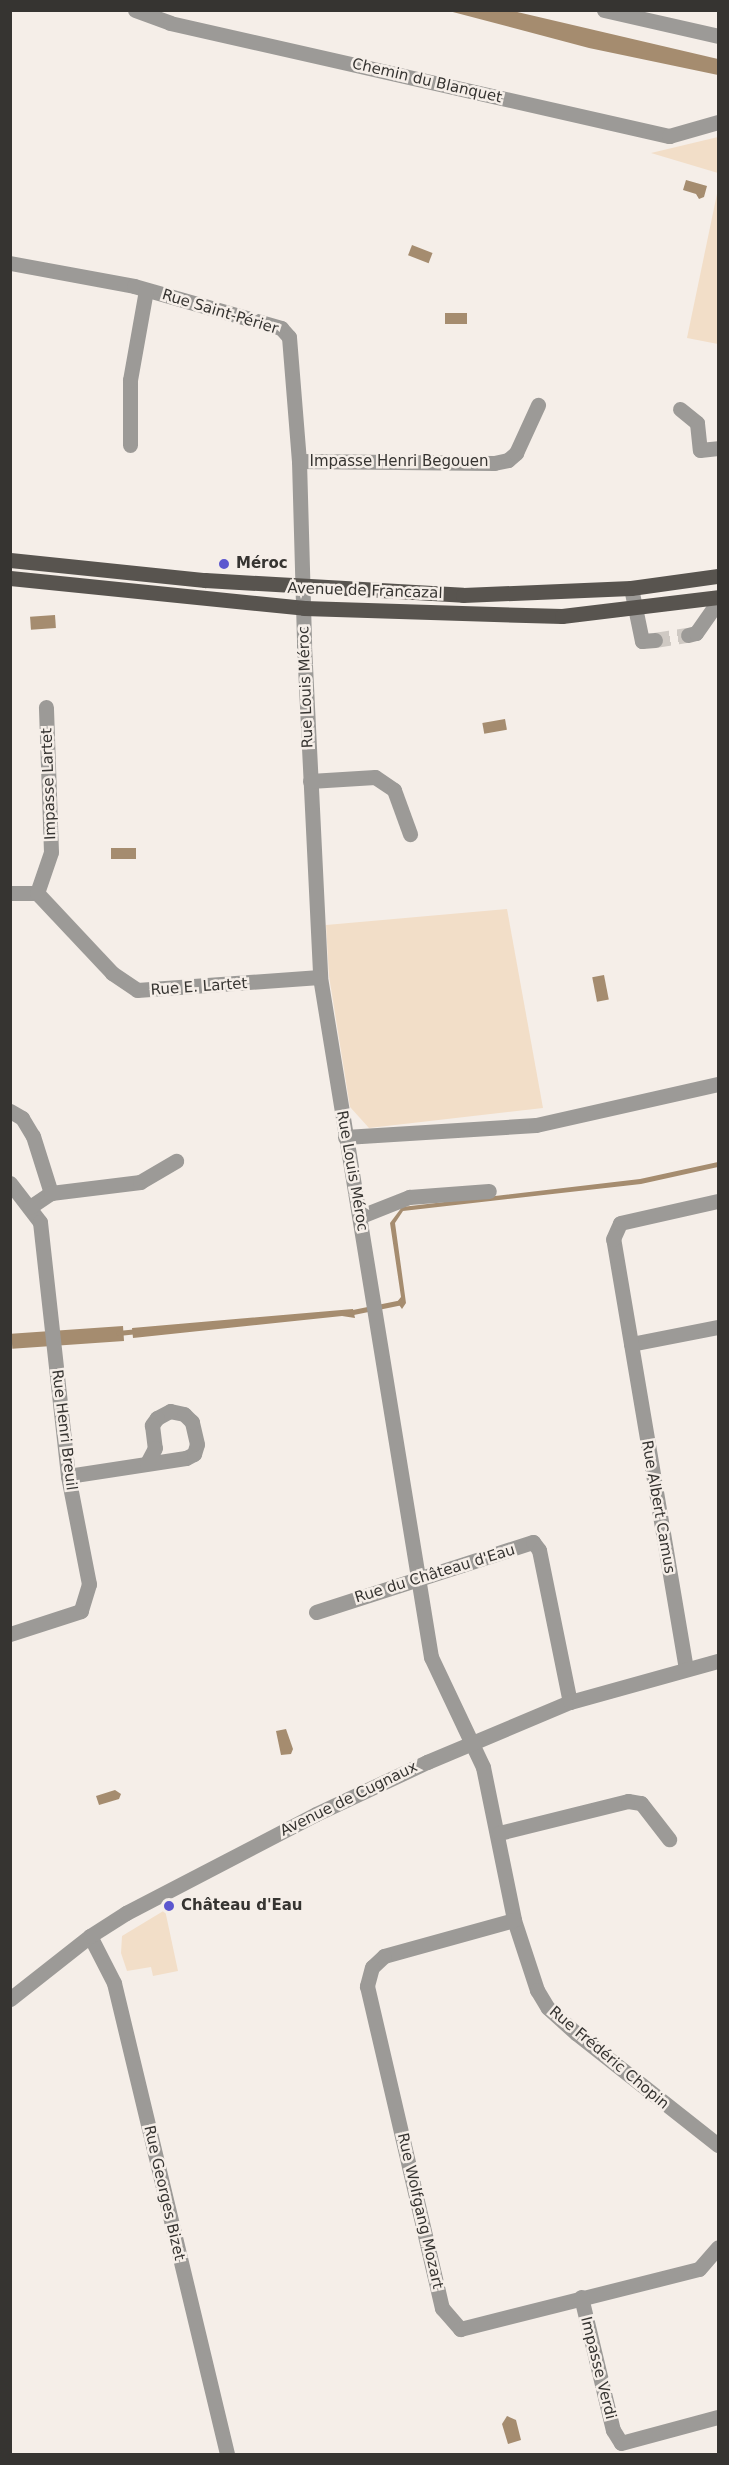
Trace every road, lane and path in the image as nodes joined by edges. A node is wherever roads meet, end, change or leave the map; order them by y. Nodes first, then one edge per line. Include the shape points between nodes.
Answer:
1 (135, 10) edge
2 (604, 10) edge
3 (718, 36) edge
4 (718, 122) edge
5 (10, 263) edge
6 (146, 290) junction
7 (538, 405) dead end
8 (680, 409) dead end
9 (130, 445) dead end
10 (718, 448) edge
11 (299, 461) junction
12 (10, 560) edge
13 (718, 576) edge
14 (10, 579) edge
15 (301, 585) junction
16 (631, 588) junction
17 (718, 599) edge
18 (304, 608) junction
19 (634, 609) junction
20 (688, 635) tunnel mouth
21 (655, 640) dead end
22 (46, 707) dead end
23 (310, 781) junction
24 (410, 834) dead end
25 (10, 893) edge
26 (37, 893) junction
27 (320, 977) junction
28 (718, 1084) edge
29 (10, 1111) edge
30 (345, 1137) junction
31 (176, 1161) dead end
32 (10, 1182) edge
33 (489, 1191) dead end
34 (51, 1193) junction
35 (718, 1201) edge
36 (30, 1207) junction
37 (361, 1216) junction
38 (718, 1327) edge
39 (631, 1344) junction
40 (147, 1463) dead end
41 (68, 1476) junction
42 (416, 1581) junction
43 (316, 1612) dead end
44 (10, 1634) edge
45 (718, 1661) edge
46 (686, 1669) junction
47 (570, 1702) junction
48 (472, 1744) junction
49 (499, 1833) junction
50 (669, 1839) dead end
51 (514, 1920) junction
52 (90, 1936) junction
53 (10, 1999) edge
54 (716, 2139) edge
55 (718, 2247) edge
56 (580, 2297) junction
57 (718, 2417) edge
58 (227, 2454) edge

1 - 4 street, Chemin du Blanquet via 170,23 669,136
2 - 3 street
5 - 6 street, Rue Saint-Périer
6 - 9 street via 130,380
6 - 11 street, Rue Saint-Périer via 281,328 290,338
7 - 11 street, Impasse Henri Begouen via 516,453 501,461
8 - 10 street via 697,423 700,450
11 - 15 street, Rue Saint-Périer
12 - 15 main road, Avenue de Francazal
13 - 16 main road, Avenue de Francazal
14 - 18 main road, Avenue de Francazal
15 - 16 main road, Avenue de Francazal via 463,595
15 - 18 street, Rue Louis Méroc
16 - 19 street
17 - 19 main road, Avenue de Francazal
17 - 20 street via 696,633
18 - 19 main road, Avenue de Francazal via 562,616
18 - 23 street, Rue Louis Méroc
19 - 21 street via 642,641
22 - 26 street, Impasse Lartet via 51,852
23 - 24 street via 375,777 394,790
23 - 27 street, Rue Louis Méroc
25 - 26 street
26 - 27 street, Rue E. Lartet via 112,973 138,990
27 - 30 street, Rue Louis Méroc
28 - 30 street via 536,1125
29 - 34 street via 22,1118 33,1136
30 - 37 street, Rue Louis Méroc
31 - 34 street via 140,1182
32 - 36 street, Rue Henri Breuil
33 - 37 street via 409,1197
34 - 36 street
35 - 39 street, Rue Albert Camus via 620,1223 615,1229 613,1239
36 - 41 street, Rue Henri Breuil via 40,1222
37 - 42 street, Rue Louis Méroc
38 - 39 street
39 - 46 street, Rue Albert Camus
40 - 41 street
41 - 44 street, Rue Henri Breuil via 89,1584 87,1600 81,1611 68,1618
42 - 43 street, Rue du Château d'Eau
42 - 47 street, Rue du Château d'Eau via 533,1542 539,1550
42 - 48 street, Rue Louis Méroc via 430,1657
45 - 46 street, Avenue de Cugnaux
46 - 47 street, Avenue de Cugnaux
47 - 48 street, Avenue de Cugnaux
48 - 49 street, Rue Frédéric Chopin via 483,1767
48 - 52 street, Avenue de Cugnaux via 305,1819 168,1890
49 - 50 street via 628,1801 641,1803
49 - 51 street, Rue Frédéric Chopin
51 - 54 street, Rue Frédéric Chopin via 537,1990 548,2008
51 - 56 street, Rue Wolfgang Mozart via 384,1956 372,1967 367,1986 442,2308 460,2329
52 - 53 street, Avenue de Cugnaux
52 - 58 street, Rue Georges Bizet via 114,1983
55 - 56 street, Rue Wolfgang Mozart via 699,2269
56 - 57 street, Impasse Verdi via 613,2430 621,2443

